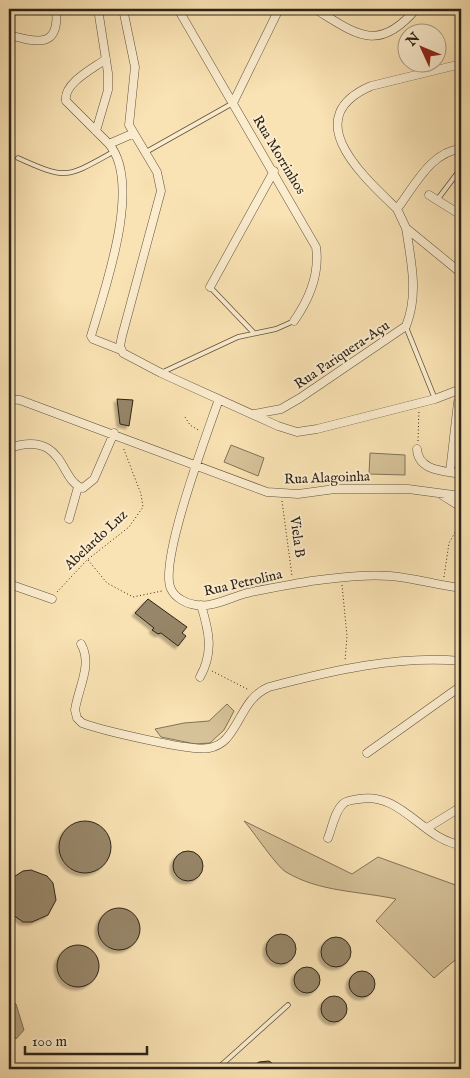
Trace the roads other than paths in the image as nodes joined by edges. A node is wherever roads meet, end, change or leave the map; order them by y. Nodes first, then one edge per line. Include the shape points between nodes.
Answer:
1 (56, 9) edge
2 (98, 9) edge
3 (123, 9) edge
4 (178, 9) edge
5 (279, 9) edge
6 (315, 9) edge
7 (416, 9) edge
8 (9, 35) edge
9 (106, 59) junction
10 (459, 66) edge
11 (233, 102) junction
12 (96, 131) junction
13 (132, 134) junction
14 (112, 147) junction
15 (461, 149) edge
16 (144, 154) junction
17 (18, 158) dead end
18 (274, 171) junction
19 (459, 171) dead end
20 (428, 195) dead end
21 (437, 200) junction
22 (397, 209) junction
23 (461, 215) edge
24 (406, 228) junction
25 (461, 273) edge
26 (210, 287) joint
27 (294, 321) joint
28 (406, 326) junction
29 (253, 332) junction
30 (121, 350) junction
31 (161, 373) junction
32 (461, 389) edge
33 (438, 398) junction
34 (9, 399) edge
35 (219, 399) junction
36 (460, 402) edge
37 (253, 414) junction
38 (117, 435) junction
39 (9, 448) edge
40 (417, 450) road end
41 (197, 465) junction
42 (450, 472) junction
43 (461, 474) edge
44 (78, 487) junction
45 (440, 494) junction
46 (461, 496) edge
47 (461, 507) edge
48 (69, 519) dead end
49 (9, 584) edge
50 (461, 588) edge
51 (52, 598) road end
52 (201, 605) junction
53 (81, 644) dead end
54 (461, 661) edge
55 (200, 677) dead end
56 (461, 686) edge
57 (367, 753) dead end
58 (461, 807) edge
59 (427, 828) junction
60 (328, 838) dead end
61 (461, 844) edge
62 (288, 1005) dead end
63 (218, 1069) edge

1 - 8 street via 56,30 51,37 36,41
2 - 9 street
3 - 13 street via 135,67 129,115
4 - 11 street, Rua Morrinhos
5 - 11 street
6 - 7 street via 354,33 374,36 403,23
9 - 12 street via 108,90
9 - 12 street via 73,84 66,98
10 - 22 street via 371,86 359,91 339,114 337,129 347,156
11 - 16 lane
11 - 18 street, Rua Morrinhos
12 - 14 street
13 - 14 street
13 - 16 street
14 - 17 lane via 66,175 44,170
14 - 30 street via 121,177 122,219 91,336
15 - 22 street via 444,152 430,165
16 - 30 street via 156,172 161,191
18 - 26 street
18 - 27 street, Rua Morrinhos via 310,232 317,253 313,286
19 - 21 lane
20 - 21 street
21 - 23 street
22 - 24 street
24 - 25 street
24 - 28 street, Rua Pariquera-Açu via 413,288 412,310
26 - 29 lane
27 - 29 lane via 276,329
28 - 33 lane
28 - 37 street, Rua Pariquera-Açu via 281,409
29 - 31 lane
30 - 31 street
31 - 35 street
32 - 33 street
33 - 36 street
33 - 37 street via 304,432 288,430
34 - 38 street, Rua Alagoinha via 20,400
35 - 37 street
35 - 41 street
36 - 42 street
38 - 41 street, Rua Alagoinha
38 - 44 street via 94,479 83,488
39 - 44 street via 29,444 49,450 57,456
40 - 42 street via 424,464
41 - 45 street, Rua Alagoinha via 254,488 281,494 358,488 408,489
41 - 52 street, Rua Petrolina via 174,540 170,589 185,602
42 - 43 street
44 - 48 street
45 - 46 street, Rua Alagoinha
45 - 47 street
49 - 51 street
50 - 52 street, Rua Petrolina via 389,576 341,577 293,584
52 - 55 street via 210,644 206,667
53 - 54 street via 87,664 75,710 77,718 90,726 180,746 209,749 226,739 256,694 269,687 345,670 429,659
56 - 57 street
58 - 59 street
59 - 60 street via 392,804 360,798 344,803 338,810
59 - 61 street via 442,839
62 - 63 lane

